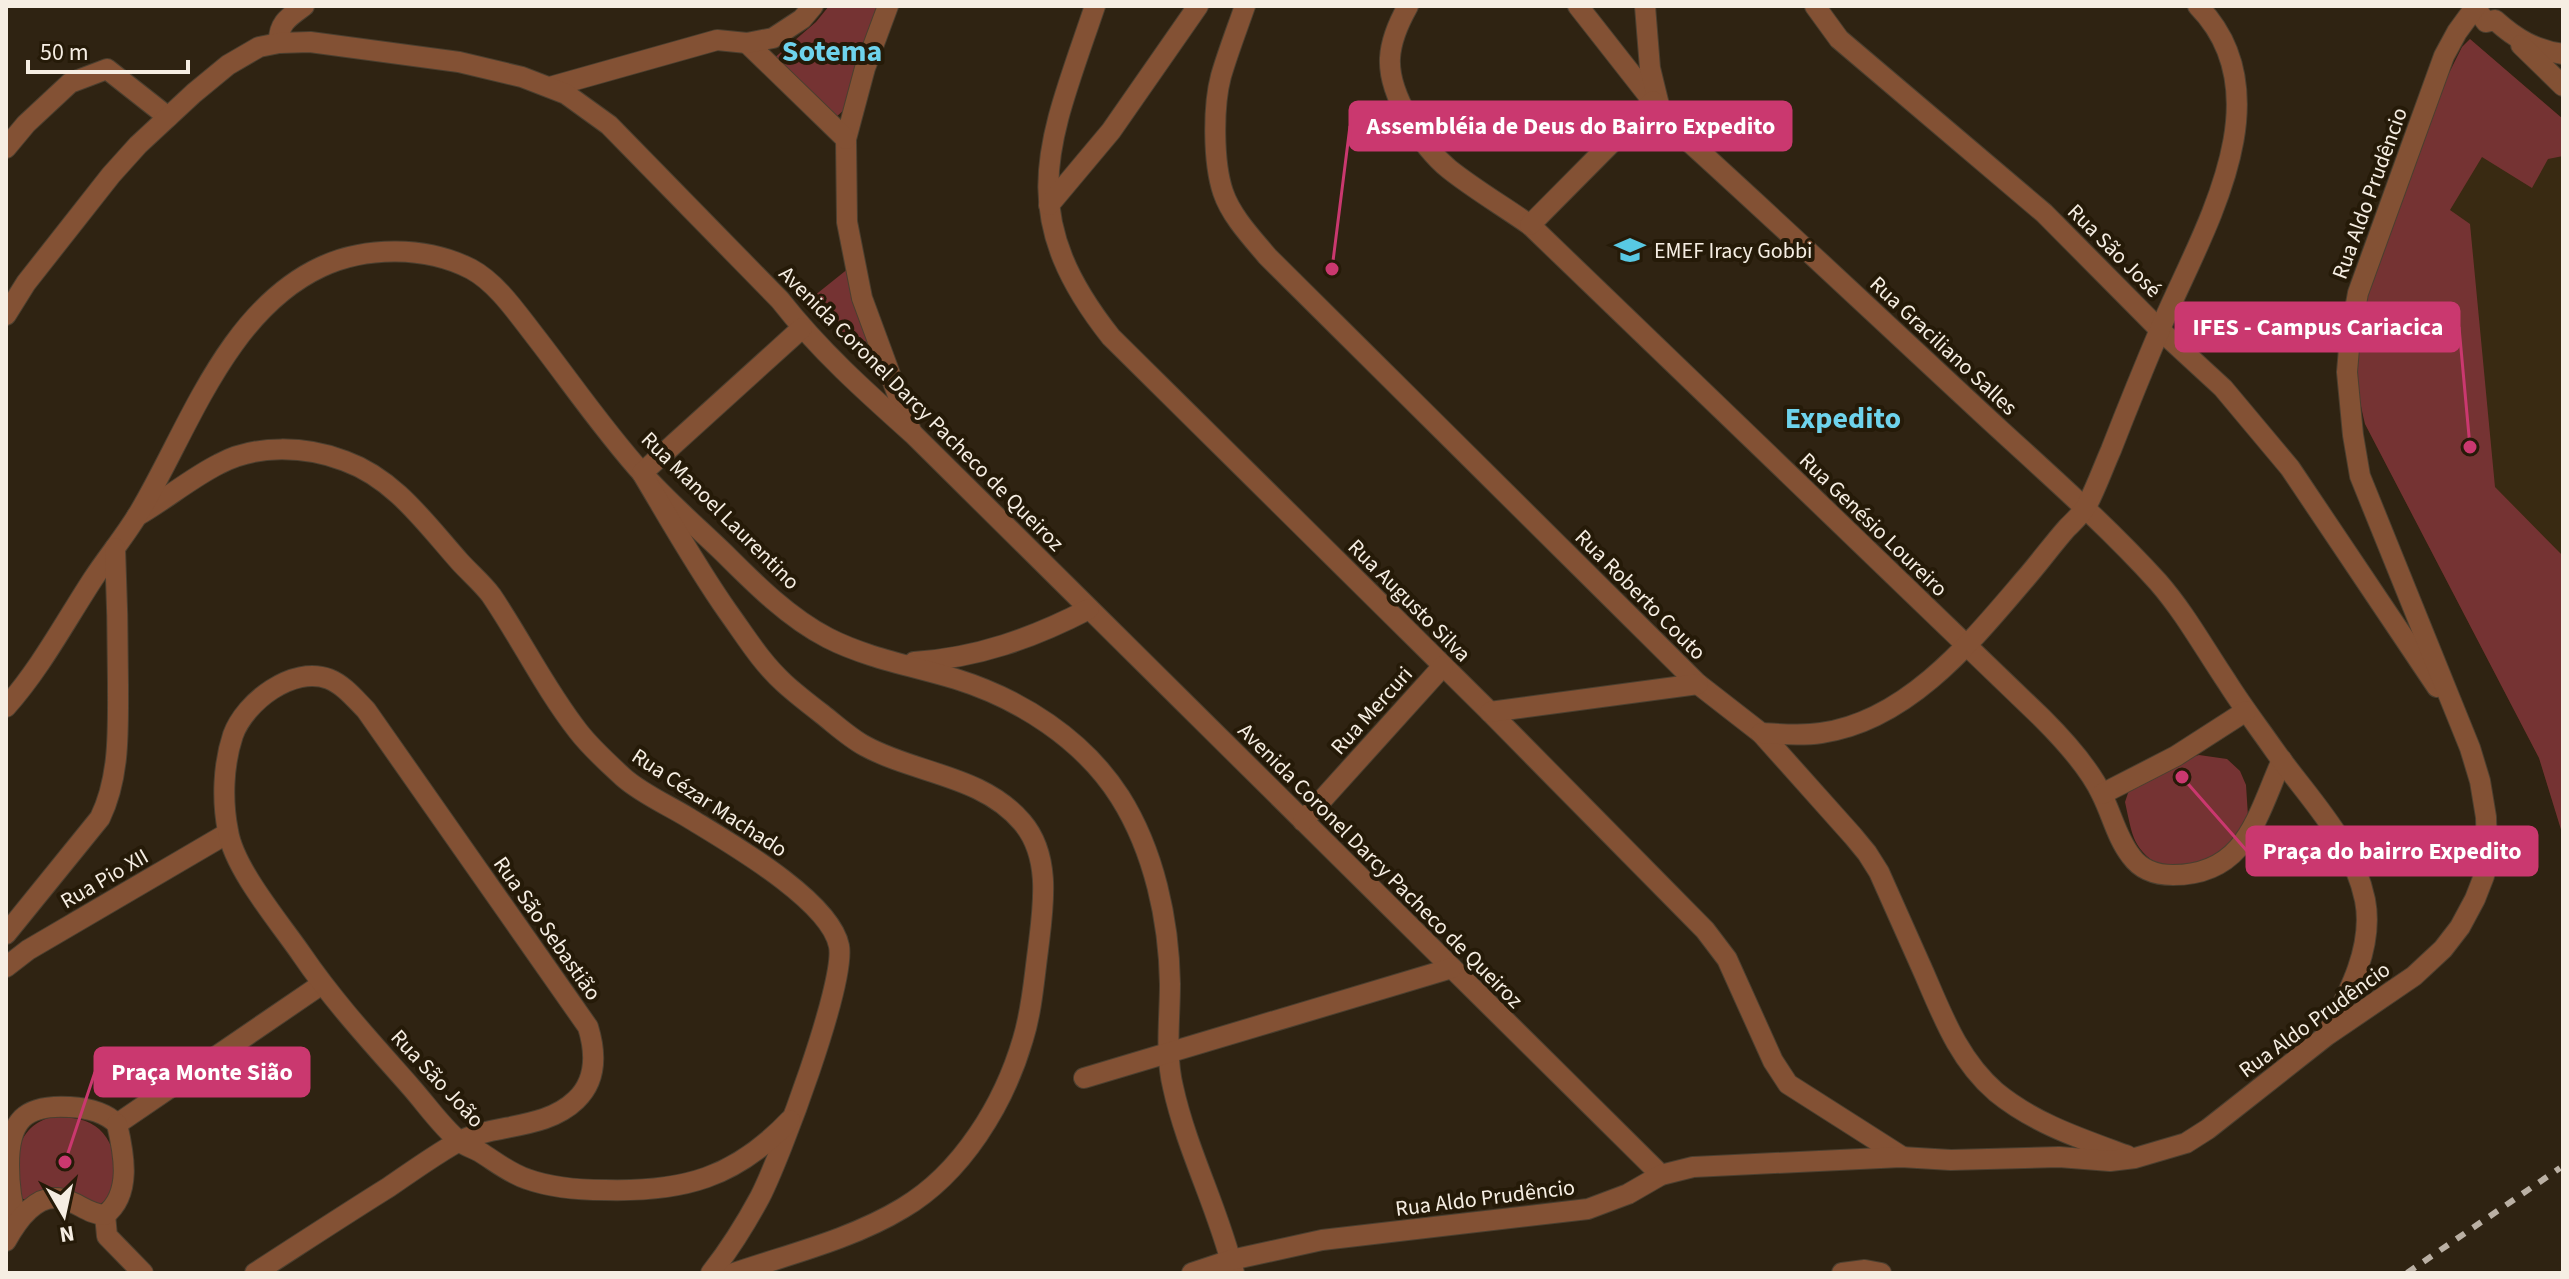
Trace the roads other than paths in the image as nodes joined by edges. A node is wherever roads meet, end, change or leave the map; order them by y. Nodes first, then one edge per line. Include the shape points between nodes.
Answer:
1 (304, 6) edge
2 (813, 6) edge
3 (888, 6) edge
4 (1095, 6) edge
5 (1198, 6) edge
6 (1245, 6) edge
7 (1408, 6) edge
8 (1578, 6) edge
9 (1645, 6) edge
10 (1815, 6) edge
11 (2198, 6) edge
12 (2475, 7) edge
13 (2495, 20) junction
14 (279, 43) junction
15 (747, 43) junction
16 (2563, 54) edge
17 (2563, 86) edge
18 (550, 87) junction
19 (1657, 107) junction
20 (168, 117) junction
21 (846, 139) junction
22 (6, 148) edge
23 (1049, 205) junction
24 (1530, 225) junction
25 (6, 315) edge
26 (802, 328) junction
27 (2160, 330) junction
28 (913, 434) junction
29 (642, 473) junction
30 (2085, 509) junction
31 (137, 516) junction
32 (115, 548) junction
33 (1089, 609) junction
34 (1967, 647) junction
35 (884, 659) junction
36 (1443, 666) junction
37 (1698, 684) junction
38 (6, 707) edge
39 (2246, 711) junction
40 (1490, 712) junction
41 (2457, 717) junction
42 (1761, 733) junction
43 (2282, 760) junction
44 (2102, 794) junction
45 (1303, 821) junction
46 (228, 833) junction
47 (6, 934) edge
48 (6, 967) edge
49 (1452, 968) junction
50 (322, 984) junction
51 (2326, 1036) junction
52 (1169, 1052) junction
53 (1084, 1078) dead end
54 (790, 1120) junction
55 (117, 1124) junction
56 (459, 1141) junction
57 (1901, 1157) junction
58 (2135, 1158) junction
59 (1661, 1175) junction
60 (105, 1215) junction
61 (17, 1221) junction
62 (6, 1241) edge
63 (1233, 1266) edge
64 (143, 1273) edge
65 (255, 1273) edge
66 (711, 1273) edge
67 (734, 1273) edge
68 (1192, 1273) edge
69 (1842, 1273) edge
70 (1881, 1273) edge

1 - 14 street via 286,18
2 - 15 street via 786,31
3 - 21 street
4 - 23 street, Rua Augusto Silva via 1058,118 1049,164
5 - 23 street via 1111,131
6 - 37 street, Rua Roberto Couto via 1221,78 1216,115 1219,174 1236,216 1268,257
7 - 24 street, Rua Genésio Loureiro via 1390,58 1412,123 1449,169
8 - 19 street
9 - 19 street, Rua Graciliano Salles
10 - 27 street, Rua São José via 1839,39 2044,213
11 - 27 street via 2219,30 2230,57 2235,136 2223,186
12 - 13 street via 2486,22
12 - 41 street, Rua Aldo Prudêncio via 2444,56 2358,293 2347,372 2360,476
13 - 16 street via 2522,42
13 - 17 street
14 - 18 street, Avenida Coronel Darcy Pacheco de Queiroz via 423,55
14 - 20 street, Avenida Coronel Darcy Pacheco de Queiroz via 243,55
15 - 18 street via 717,40
15 - 21 street
18 - 26 street, Avenida Coronel Darcy Pacheco de Queiroz via 609,125
19 - 24 street
19 - 30 street, Rua Graciliano Salles
20 - 22 street via 107,69 70,83
20 - 25 street, Avenida Coronel Darcy Pacheco de Queiroz via 81,212
21 - 28 street via 853,260
23 - 36 street, Rua Augusto Silva via 1068,272 1111,337
24 - 34 street, Rua Genésio Loureiro
26 - 28 street, Avenida Coronel Darcy Pacheco de Queiroz
26 - 29 street
27 - 30 street
27 - 41 street, Rua São José via 2223,388 2290,468
28 - 33 street, Avenida Coronel Darcy Pacheco de Queiroz
29 - 31 street, Rua Manoel Laurentino via 526,324 475,271 412,251 381,253 323,266 271,299 220,363
29 - 35 street, Rua Manoel Laurentino via 796,617 828,638
29 - 67 street via 707,584 783,683 863,745 991,796 1034,840 1043,880 1023,1039 991,1112 951,1170 879,1221
30 - 34 street
30 - 39 street, Rua Graciliano Salles via 2158,582
31 - 32 street, Rua Manoel Laurentino
31 - 54 street, Rua Cézar Machado via 218,464 263,450 318,453 347,461 399,494 489,592 578,732 604,759 628,781 785,880 834,932 839,946 835,985
32 - 38 street, Rua Manoel Laurentino
32 - 47 street via 118,714 116,771 108,801
33 - 35 street via 1023,640 980,652 920,662
33 - 45 street, Avenida Coronel Darcy Pacheco de Queiroz
34 - 42 street via 1874,717 1823,733
34 - 44 street, Rua Genésio Loureiro via 2059,735
35 - 52 street, Rua Manoel Laurentino via 959,680 1024,708 1077,746 1103,773 1133,818 1160,898 1170,977
36 - 40 street, Rua Augusto Silva
36 - 45 street, Rua Mercuri
37 - 40 street
37 - 42 street, Rua Roberto Couto
39 - 43 street, Rua Graciliano Salles
39 - 44 street via 2176,756
40 - 57 street, Rua Augusto Silva via 1716,943 1788,1084
41 - 51 street, Rua Aldo Prudêncio via 2480,781 2486,817 2484,876 2475,899 2443,949 2414,976
42 - 58 street, Rua Roberto Couto via 1879,872 1953,1040 1973,1069 2029,1115
43 - 44 street, Rua Genésio Loureiro via 2243,844 2231,857 2197,873 2161,874 2143,868 2123,844
43 - 51 street, Rua Graciliano Salles via 2350,856 2366,905 2352,986
45 - 49 street, Avenida Coronel Darcy Pacheco de Queiroz
46 - 48 street, Rua Pio XII
46 - 50 street, Rua São João via 240,863
46 - 56 street, Rua São Sebastião via 228,755 244,715 270,691 304,677 332,680 349,692 566,993 593,1045 590,1082 568,1107
49 - 52 street
49 - 59 street, Avenida Coronel Darcy Pacheco de Queiroz
50 - 55 street
50 - 56 street, Rua São João
51 - 58 street, Rua Aldo Prudêncio via 2208,1129 2186,1143
52 - 53 street
52 - 63 street, Rua Manoel Laurentino via 1180,1112
54 - 56 street, Rua São João via 740,1162 683,1185 653,1190 555,1187 526,1179
54 - 66 street, Rua Cézar Machado via 759,1198
55 - 60 street via 122,1184 114,1208
55 - 61 street via 71,1107 43,1108 18,1121 9,1149 10,1196
56 - 65 street, Rua São Sebastião
57 - 58 street, Rua Aldo Prudêncio
57 - 59 street, Rua Aldo Prudêncio via 1693,1167
59 - 63 street, Rua Aldo Prudêncio via 1588,1209 1322,1240
60 - 61 street via 51,1199 39,1201
60 - 64 street via 107,1236
61 - 62 street
63 - 68 street, Rua Aldo Prudêncio
69 - 70 street

